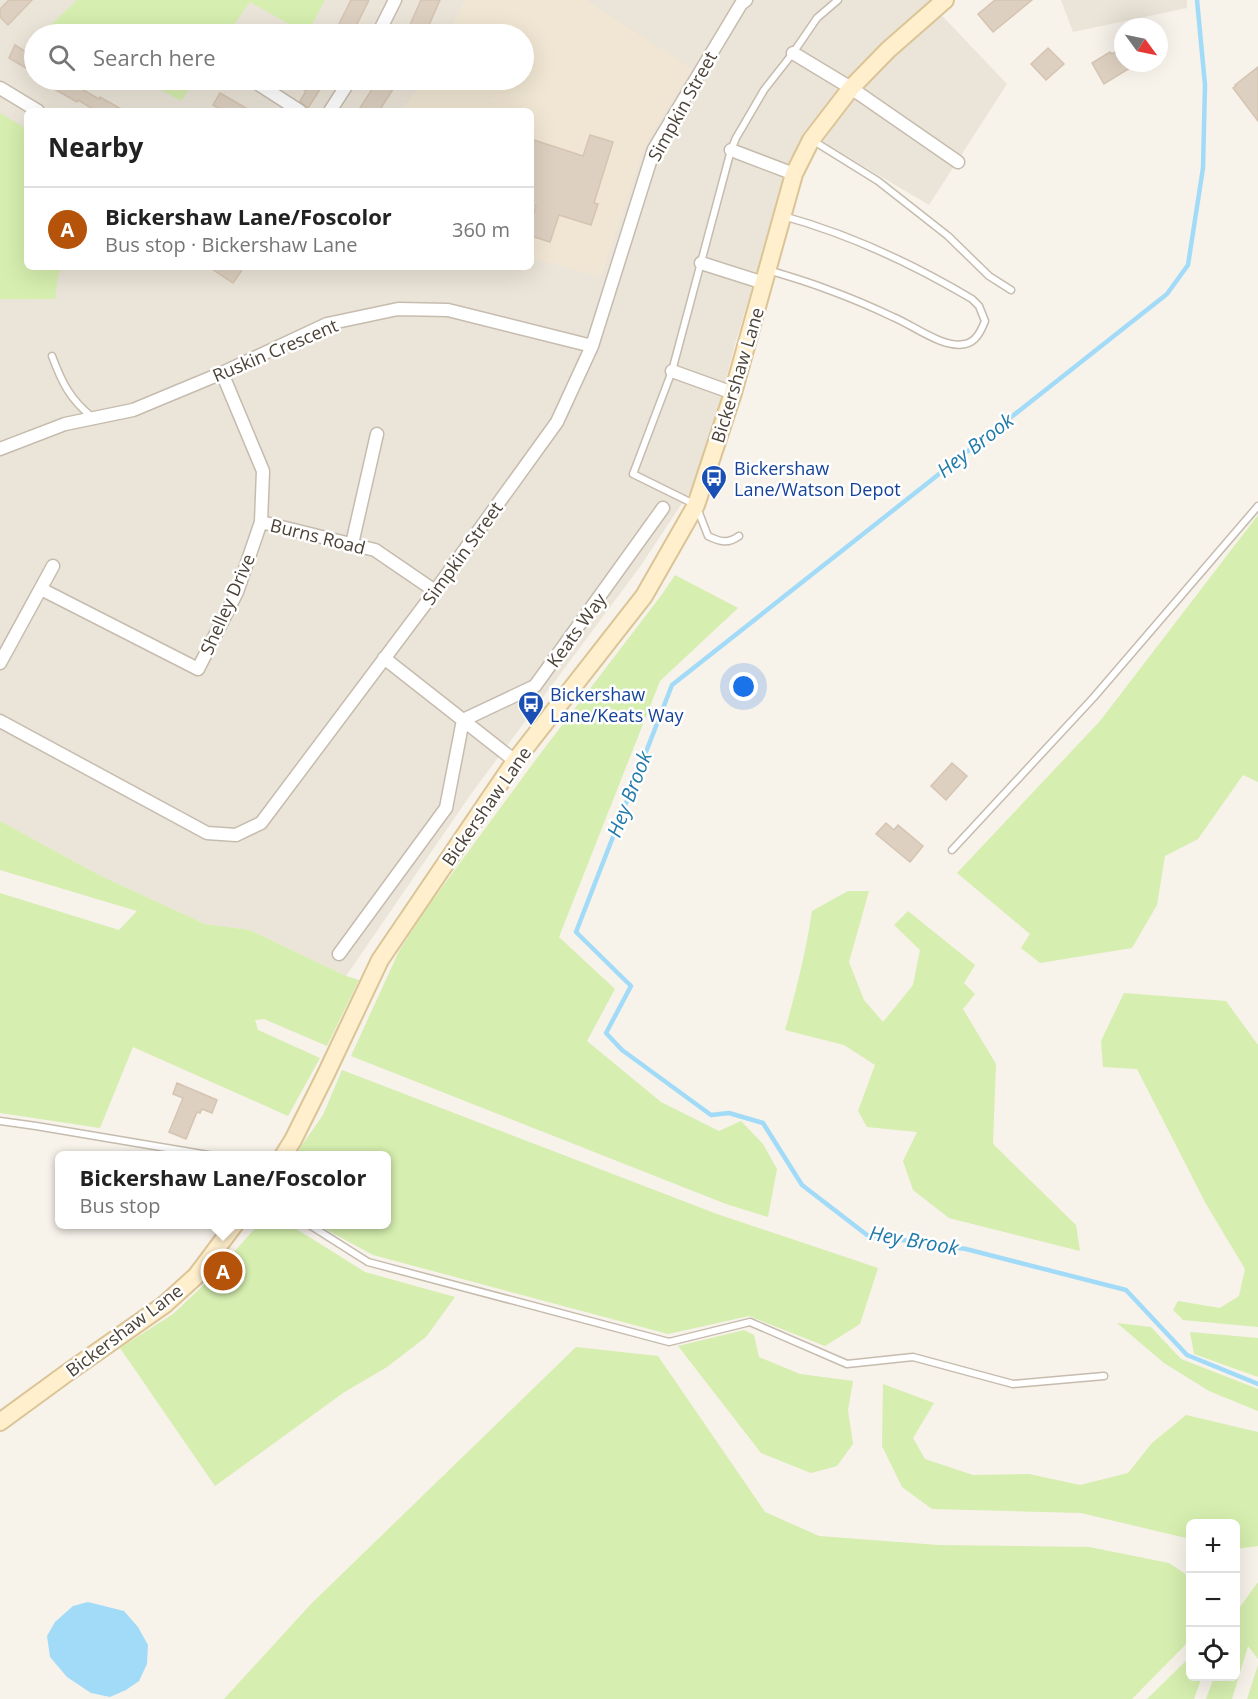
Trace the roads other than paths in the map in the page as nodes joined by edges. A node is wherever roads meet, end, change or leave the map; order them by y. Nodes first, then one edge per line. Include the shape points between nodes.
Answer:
1 (395, 0) edge
2 (838, 0) edge
3 (945, 0) edge
4 (740, 1) edge
5 (383, 24) edge
6 (793, 53) junction
7 (0, 87) edge
8 (851, 88) junction
9 (267, 90) edge
10 (344, 90) edge
11 (33, 108) edge
12 (295, 108) edge
13 (332, 108) edge
14 (812, 140) junction
15 (731, 150) junction
16 (958, 162) dead end
17 (794, 174) junction
18 (782, 215) junction
19 (701, 262) junction
20 (766, 276) junction
21 (1011, 290) dead end
22 (592, 346) junction
23 (52, 356) dead end
24 (672, 371) junction
25 (222, 373) junction
26 (733, 393) junction
27 (92, 417) junction
28 (377, 434) dead end
29 (0, 449) edge
30 (696, 505) junction
31 (1258, 506) edge
32 (663, 508) dead end
33 (261, 522) junction
34 (739, 536) dead end
35 (352, 544) junction
36 (53, 566) dead end
37 (41, 589) junction
38 (435, 591) junction
39 (384, 658) junction
40 (0, 663) edge
41 (463, 720) junction
42 (0, 721) edge
43 (516, 761) junction
44 (952, 850) dead end
45 (339, 954) dead end
46 (0, 1121) edge
47 (189, 1151) edge
48 (286, 1151) edge
49 (231, 1229) edge
50 (316, 1229) edge
51 (1104, 1376) dead end
52 (0, 1422) edge

1 - 5 street
2 - 6 lane via 817,18
3 - 8 main road, Bickershaw Lane
4 - 22 street, Simpkin Street via 654,149
6 - 8 street
6 - 15 lane via 764,90
7 - 11 street
8 - 14 main road, Bickershaw Lane
8 - 16 street
9 - 12 street
10 - 13 street
14 - 17 main road, Bickershaw Lane
14 - 21 lane via 878,181 948,236 989,276
15 - 17 street
15 - 19 lane
17 - 18 main road, Bickershaw Lane
18 - 20 main road, Bickershaw Lane
18 - 20 lane via 847,237 921,271 972,299 985,321 973,342 949,343 827,288
19 - 20 street
19 - 24 lane
20 - 26 main road, Bickershaw Lane
22 - 25 street, Ruskin Crescent via 448,310 398,309 327,324
22 - 38 street, Simpkin Street via 558,422
23 - 27 lane via 70,396
24 - 26 street
24 - 30 lane via 633,474
25 - 27 street, Ruskin Crescent via 133,410
25 - 33 street, Shelley Drive via 263,471
26 - 30 main road, Bickershaw Lane
27 - 29 street, Ruskin Crescent
28 - 35 street
30 - 34 lane via 708,536 720,542
30 - 43 main road, Bickershaw Lane via 644,596
31 - 44 lane via 1094,697
32 - 41 street, Keats Way via 535,686
33 - 35 street, Burns Road
33 - 37 street, Shelley Drive via 237,592 198,669
35 - 38 street, Burns Road via 375,550
36 - 37 street
37 - 40 street
38 - 39 street, Simpkin Street
39 - 41 street
39 - 42 street, Simpkin Street via 261,823 236,835 207,833
41 - 43 street
41 - 45 street via 446,808
43 - 48 main road, Bickershaw Lane via 380,960
46 - 47 lane
49 - 52 main road, Bickershaw Lane via 196,1276 164,1305
50 - 51 lane via 368,1262 669,1342 750,1322 847,1365 913,1357 1013,1384

